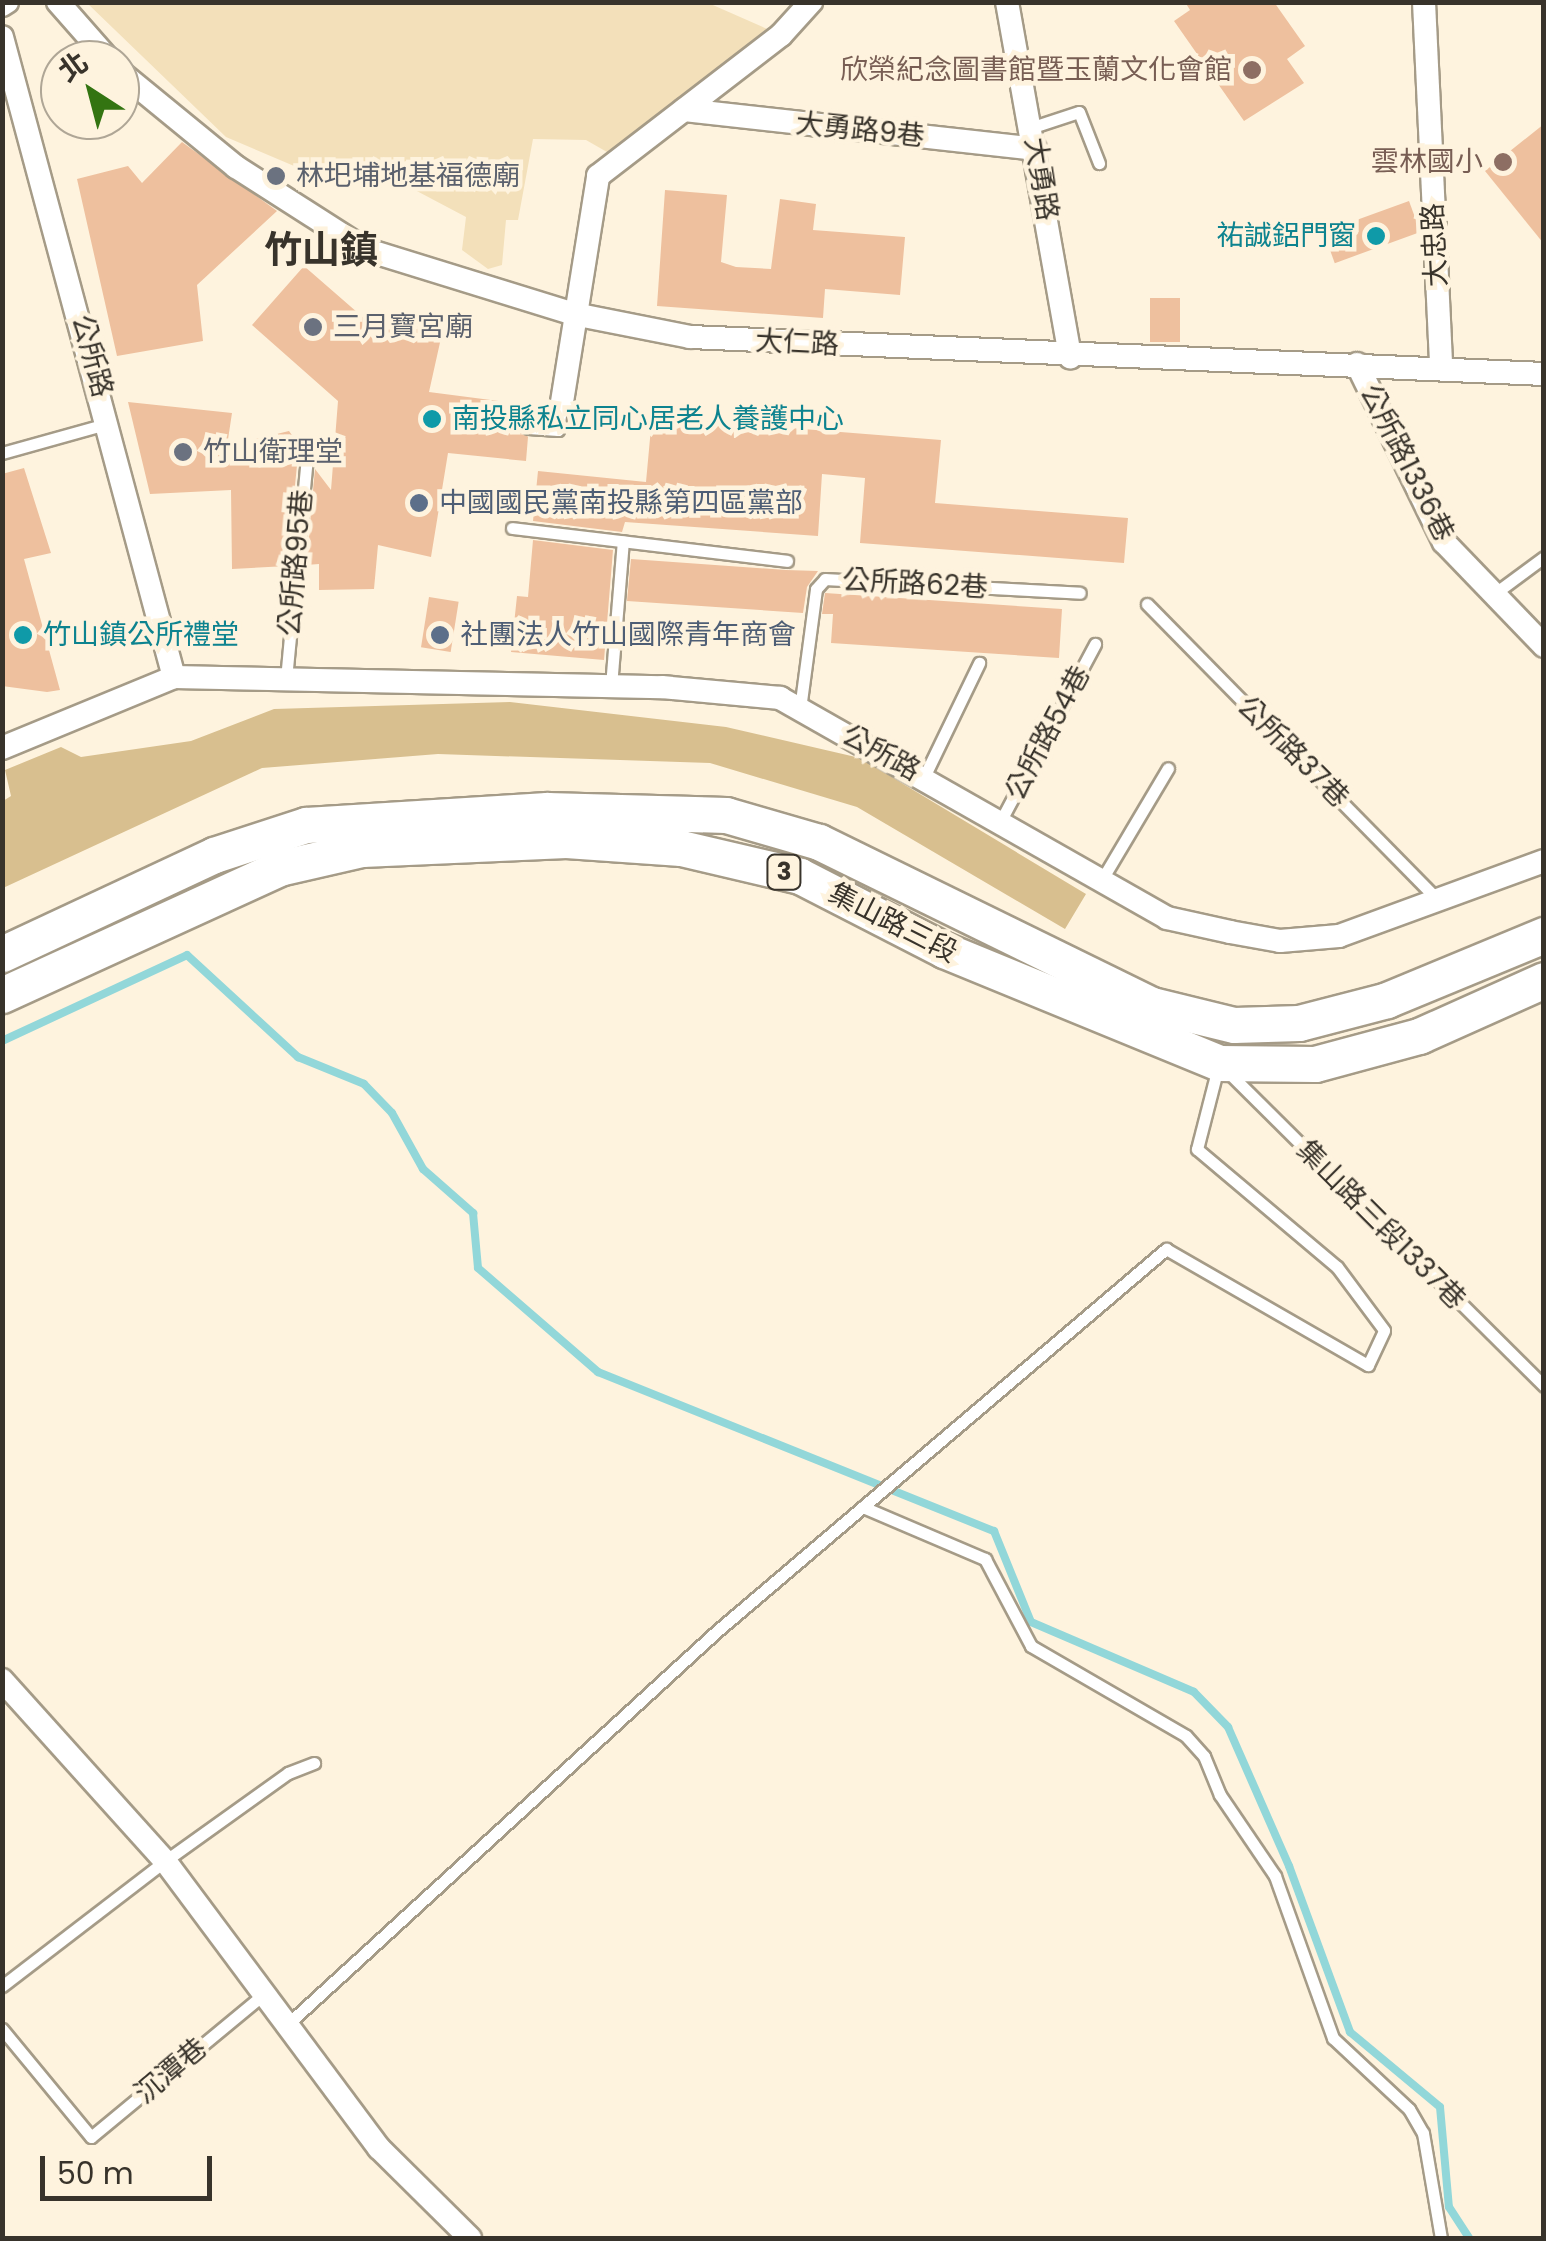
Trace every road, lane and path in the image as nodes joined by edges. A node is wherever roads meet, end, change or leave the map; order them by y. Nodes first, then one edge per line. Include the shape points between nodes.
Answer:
1 (58, 2) edge
2 (811, 2) edge
3 (1007, 2) edge
4 (1424, 2) edge
5 (2, 37) edge
6 (91, 40) edge
7 (9, 89) edge
8 (140, 89) edge
9 (684, 110) junction
10 (1034, 138) junction
11 (1099, 163) dead end
12 (574, 314) junction
13 (1070, 357) junction
14 (1358, 364) junction
15 (1441, 367) junction
16 (1544, 374) edge
17 (562, 402) joint
18 (110, 423) junction
19 (528, 428) dead end
20 (308, 448) dead end
21 (2, 453) edge
22 (512, 528) dead end
23 (623, 541) junction
24 (1544, 558) edge
25 (787, 561) dead end
26 (1080, 593) dead end
27 (1494, 594) junction
28 (1147, 604) dead end
29 (1095, 644) dead end
30 (1544, 646) edge
31 (979, 664) dead end
32 (174, 677) junction
33 (286, 679) junction
34 (611, 686) junction
35 (800, 709) junction
36 (2, 748) edge
37 (1168, 768) dead end
38 (924, 777) junction
39 (1000, 822) junction
40 (1544, 861) edge
41 (1101, 880) junction
42 (1438, 900) junction
43 (1544, 935) edge
44 (2, 954) edge
45 (1544, 980) edge
46 (2, 996) edge
47 (1219, 1063) junction
48 (1544, 1386) edge
49 (868, 1503) junction
50 (2, 1680) edge
51 (314, 1763) dead end
52 (165, 1861) junction
53 (2, 1986) edge
54 (266, 1992) junction
55 (290, 2022) junction
56 (2, 2029) edge
57 (470, 2238) edge
58 (1441, 2238) edge

1 - 6 street
2 - 9 street
3 - 10 street, 大勇路
4 - 15 street, 大忠路
5 - 7 street, 公所路
7 - 18 street, 公所路
8 - 12 street, 大仁路 via 236,168 364,249
9 - 10 street, 大勇路9巷
9 - 12 street via 598,176
10 - 11 lane via 1079,112
10 - 13 street, 大勇路
12 - 13 street, 大仁路 via 690,338
12 - 17 street
13 - 14 street, 大仁路
14 - 15 street, 大仁路
14 - 27 street, 公所路1336巷 via 1444,542
15 - 16 street, 大仁路
17 - 19 lane via 558,430
18 - 21 lane
18 - 32 street, 公所路
20 - 33 lane, 公所路95巷
22 - 23 lane
23 - 25 lane
23 - 34 lane
24 - 27 lane
26 - 35 lane, 公所路62巷 via 826,578 816,589
27 - 30 street, 公所路1336巷
28 - 42 lane, 公所路37巷
29 - 39 lane, 公所路54巷
31 - 38 lane
32 - 33 street, 公所路
32 - 36 street, 公所路
33 - 34 street, 公所路
34 - 35 street, 公所路 via 780,698
35 - 38 street, 公所路
37 - 41 lane
38 - 39 street, 公所路
39 - 41 street, 公所路
40 - 42 street, 公所路
41 - 42 street, 公所路 via 1166,918 1280,942 1338,936
43 - 44 main road, 集山路三段 / 3 via 1387,1000 1299,1023 1234,1025 1152,1005 819,842 726,815 547,810 306,825 214,856
45 - 47 main road, 集山路三段 / 3 via 1419,1036 1314,1064
46 - 47 main road, 集山路三段 / 3 via 278,868 362,849 566,840 680,848 800,876 944,950
47 - 48 lane, 集山路三段1337巷
47 - 49 lane via 1196,1150 1337,1267 1384,1330 1368,1365 1166,1250
49 - 55 lane via 717,1631
49 - 58 lane via 985,1559 1031,1646 1186,1736 1204,1756 1220,1796 1275,1876 1333,2038 1409,2110 1423,2132
50 - 52 street
51 - 52 lane via 288,1773
52 - 53 lane
52 - 54 street
54 - 55 street
54 - 56 lane, 沉潭巷 via 91,2137
55 - 57 street via 380,2148

